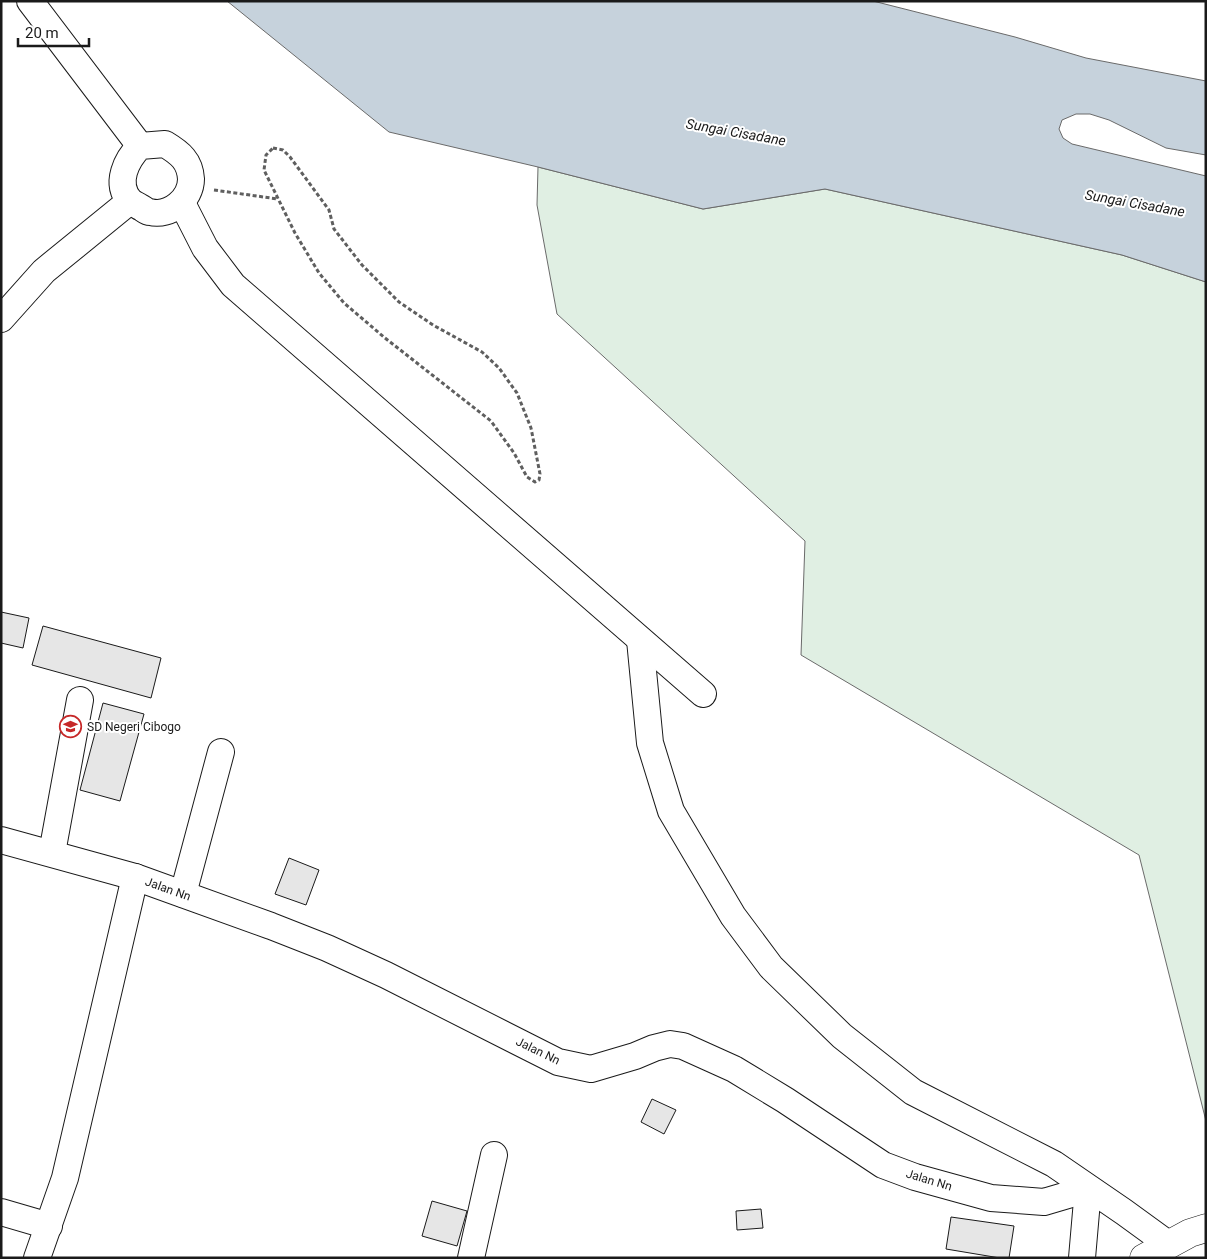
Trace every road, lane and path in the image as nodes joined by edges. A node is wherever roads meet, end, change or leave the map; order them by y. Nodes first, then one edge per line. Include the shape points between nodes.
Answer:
1 (30, 1) edge
2 (140, 146) junction
3 (186, 194) junction
4 (278, 199) junction
5 (130, 201) junction
6 (1, 319) edge
7 (640, 640) junction
8 (703, 694) dead end
9 (80, 700) dead end
10 (221, 752) dead end
11 (1, 840) edge
12 (52, 853) junction
13 (135, 877) junction
14 (183, 894) junction
15 (494, 1156) dead end
16 (1088, 1188) junction
17 (1, 1212) edge
18 (49, 1226) junction
19 (1206, 1228) edge
20 (1168, 1244) junction
21 (37, 1258) edge
22 (471, 1258) edge
23 (1082, 1258) edge
24 (1144, 1258) edge

1 - 2 street
2 - 3 street via 166,144 181,153 190,168
2 - 5 street via 124,170 124,188
3 - 4 path
3 - 5 street via 167,212 149,212
3 - 7 street via 206,248 233,286
4 - 4 path via 264,170 266,155 273,148 283,150 290,157 330,210 334,229 399,302 482,352 499,368 517,394 531,428 539,480 535,482 527,477 514,452 491,421 344,302 319,273
5 - 6 street via 44,271
7 - 8 street
7 - 16 street via 650,744 671,811 733,916 771,967 842,1036 913,1092 1054,1164
9 - 12 street
10 - 14 street
11 - 12 street, Jalan Nn
12 - 13 street, Jalan Nn
13 - 14 street, Jalan Nn
13 - 18 street via 65,1178
14 - 16 street, Jalan Nn via 327,948 558,1062 591,1069 670,1044 684,1046 734,1069 883,1165 915,1177 991,1198 1044,1202
15 - 22 street
16 - 20 street
16 - 23 street
17 - 18 street
18 - 21 street
19 - 20 main road
20 - 24 main road

